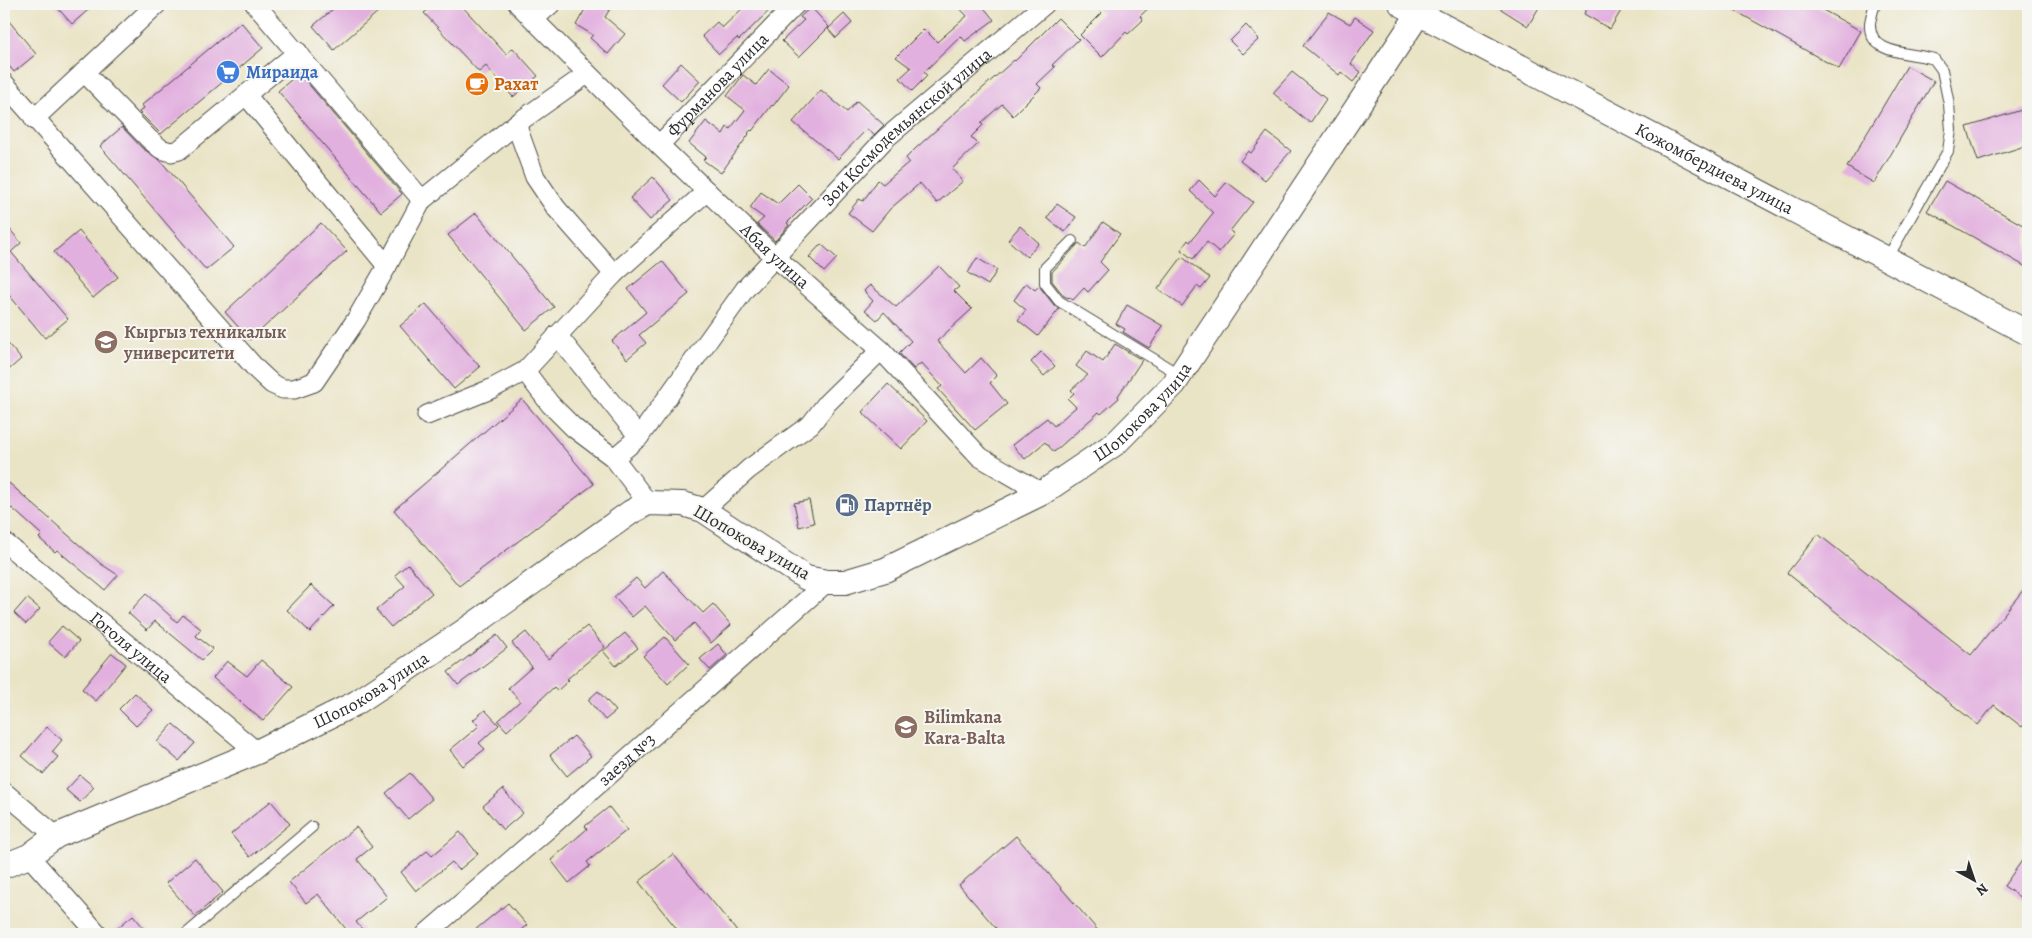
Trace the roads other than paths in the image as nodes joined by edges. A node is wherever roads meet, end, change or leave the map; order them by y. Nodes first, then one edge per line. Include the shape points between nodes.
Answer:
1 (157, 4) edge
2 (255, 4) edge
3 (518, 4) edge
4 (551, 4) edge
5 (796, 4) edge
6 (1045, 4) edge
7 (1874, 4) edge
8 (1415, 7) edge
9 (534, 19) junction
10 (298, 52) junction
11 (84, 72) junction
12 (587, 74) junction
13 (4, 83) edge
14 (246, 95) junction
15 (34, 118) junction
16 (516, 124) junction
17 (659, 145) junction
18 (707, 191) junction
19 (422, 200) junction
20 (1072, 241) dead end
21 (775, 257) junction
22 (1887, 259) junction
23 (388, 266) junction
24 (614, 274) junction
25 (2028, 333) edge
26 (557, 335) junction
27 (881, 350) junction
28 (525, 371) junction
29 (1180, 375) junction
30 (427, 414) dead end
31 (639, 437) junction
32 (614, 458) junction
33 (1042, 493) junction
34 (648, 503) junction
35 (703, 510) junction
36 (4, 542) edge
37 (827, 582) junction
38 (257, 752) junction
39 (4, 792) edge
40 (312, 828) dead end
41 (56, 836) junction
42 (29, 856) junction
43 (4, 866) edge
44 (98, 934) edge
45 (186, 934) edge
46 (426, 934) edge

1 - 11 street
2 - 10 street
3 - 9 street, Абая улица
4 - 9 street
5 - 17 street, Фурманова улица
6 - 21 street, Зои Космодемьянской улица via 885,139
7 - 22 lane via 1870,24 1873,40 1882,48 1934,58 1942,70 1951,130 1948,151
8 - 22 street, Кожомбердиева улица
8 - 29 street, Шопокова улица
9 - 12 street, Абая улица
10 - 14 street
10 - 19 street
11 - 14 street via 149,139 161,149 171,152 179,150
11 - 15 street
12 - 16 street
12 - 17 street, Абая улица
13 - 15 street
14 - 23 street
15 - 23 street via 257,370 282,389 299,388 314,382
16 - 19 street
16 - 24 street via 535,177 556,208
17 - 18 street, Абая улица
18 - 21 street, Абая улица
18 - 24 street
19 - 23 street
20 - 29 lane via 1045,268 1045,283 1058,301
21 - 27 street, Абая улица
21 - 31 street, Зои Космодемьянской улица via 744,289
22 - 25 street, Кожомбердиева улица
24 - 26 street
26 - 28 street
26 - 31 street
27 - 33 street, Абая улица via 980,457
27 - 35 street via 827,404 812,424 749,469
28 - 30 street
28 - 32 street via 550,404 574,428
29 - 33 street, Шопокова улица via 1116,443
31 - 32 street, Зои Космодемьянской улица
32 - 34 street
33 - 37 street, Шопокова улица via 885,570 845,582
34 - 35 street, Шопокова улица via 683,504
34 - 38 street, Шопокова улица via 356,703
35 - 37 street, Шопокова улица via 806,578
36 - 38 street, Гоголя улица
37 - 46 street, заезд №3
38 - 41 street, Шопокова улица
39 - 41 street
40 - 45 lane
41 - 42 street, Шопокова улица
42 - 43 street, Шопокова улица
42 - 44 street

